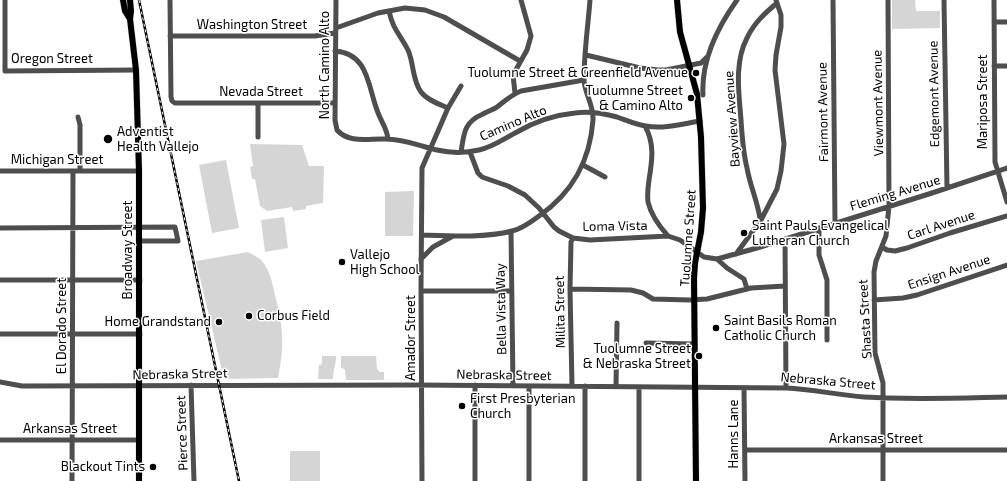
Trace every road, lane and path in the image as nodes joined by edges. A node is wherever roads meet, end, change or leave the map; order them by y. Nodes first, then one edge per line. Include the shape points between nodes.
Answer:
1 (5, 0) edge
2 (123, 0) edge
3 (130, 0) edge
4 (170, 0) edge
5 (336, 0) edge
6 (521, 0) edge
7 (590, 0) edge
8 (677, 0) edge
9 (737, 0) edge
10 (833, 0) edge
11 (888, 0) edge
12 (944, 0) edge
13 (994, 0) edge
14 (776, 2) edge
15 (389, 11) junction
16 (130, 19) junction
17 (994, 22) junction
18 (1007, 22) edge
19 (335, 30) junction
20 (170, 36) junction
21 (335, 51) junction
22 (586, 55) junction
23 (707, 57) junction
24 (520, 61) junction
25 (689, 66) junction
26 (994, 66) junction
27 (1007, 66) edge
28 (136, 70) junction
29 (584, 80) junction
30 (461, 86) dead end
31 (514, 93) junction
32 (703, 94) dead end
33 (258, 103) junction
34 (335, 103) junction
35 (448, 108) junction
36 (593, 112) junction
37 (78, 117) dead end
38 (700, 121) junction
39 (645, 126) junction
40 (258, 137) dead end
41 (359, 139) joint
42 (388, 139) junction
43 (431, 149) junction
44 (461, 152) junction
45 (470, 152) junction
46 (583, 165) junction
47 (1007, 168) edge
48 (0, 171) edge
49 (73, 171) junction
50 (80, 171) junction
51 (139, 171) junction
52 (997, 172) junction
53 (605, 177) dead end
54 (947, 188) junction
55 (1007, 202) edge
56 (889, 206) junction
57 (543, 213) junction
58 (1007, 216) edge
59 (761, 220) junction
60 (836, 223) junction
61 (139, 227) junction
62 (0, 228) edge
63 (73, 228) junction
64 (819, 228) junction
65 (511, 231) junction
66 (422, 235) junction
67 (454, 236) junction
68 (668, 236) junction
69 (573, 238) junction
70 (785, 239) junction
71 (139, 241) junction
72 (882, 247) junction
73 (698, 252) junction
74 (736, 254) junction
75 (421, 259) junction
76 (717, 259) junction
77 (1007, 265) edge
78 (0, 280) edge
79 (72, 280) junction
80 (140, 280) junction
81 (785, 286) junction
82 (570, 289) junction
83 (747, 289) junction
84 (421, 290) junction
85 (512, 291) junction
86 (694, 300) junction
87 (874, 300) junction
88 (617, 323) dead end
89 (0, 334) edge
90 (72, 334) junction
91 (140, 334) junction
92 (827, 340) dead end
93 (646, 343) dead end
94 (694, 344) junction
95 (0, 382) edge
96 (191, 385) junction
97 (422, 385) junction
98 (475, 385) junction
99 (72, 386) junction
100 (139, 386) junction
101 (513, 386) junction
102 (529, 386) junction
103 (572, 386) junction
104 (585, 386) junction
105 (616, 387) junction
106 (639, 387) junction
107 (695, 387) junction
108 (744, 388) junction
109 (786, 388) junction
110 (883, 397) junction
111 (1007, 397) edge
112 (0, 440) edge
113 (72, 440) junction
114 (139, 440) junction
115 (745, 450) junction
116 (883, 450) junction
117 (1007, 450) edge
118 (72, 481) edge
119 (139, 481) edge
120 (194, 481) edge
121 (422, 481) edge
122 (475, 481) edge
123 (529, 481) edge
124 (585, 481) edge
125 (639, 481) edge
126 (696, 481) edge
127 (745, 481) edge
128 (883, 481) edge

1 - 28 street, Oregon Street via 6,71
2 - 16 main road, Broadway Street via 125,12
3 - 16 main road, Broadway Street
4 - 20 street, Nevada Street
5 - 19 street, North Camino Alto
6 - 24 street via 531,36
7 - 22 street
8 - 25 main road, Tuolumne Street via 680,32
9 - 23 street via 721,24
10 - 60 street, Fairmont Avenue
11 - 56 street, Viewmont Avenue
12 - 54 street, Edgemont Avenue
13 - 17 street, Mariposa Street
14 - 59 street via 781,15 776,74 784,144 777,190
14 - 59 street, Bayview Avenue via 750,31 739,64 745,157
15 - 19 street, Washington Street
15 - 24 street, Washington Street via 405,8 437,14
15 - 35 street via 393,27 408,50 420,90 430,99
16 - 28 main road, Broadway Street
17 - 18 street
17 - 26 street, Mariposa Street
19 - 20 street, Washington Street via 315,36
19 - 21 street, North Camino Alto
20 - 33 street, Nevada Street via 171,99 175,103
21 - 34 street, North Camino Alto
21 - 42 street via 350,56 363,67
22 - 25 street via 650,70
22 - 29 street
23 - 25 street via 701,63
23 - 32 street
24 - 31 street via 512,75
25 - 38 main road, Tuolumne Street via 697,94
26 - 27 street
26 - 52 street, Mariposa Street via 994,149
28 - 51 main road, Broadway Street
29 - 31 street
29 - 36 street
30 - 35 street, Amador Street
31 - 44 street via 469,123 463,135
33 - 34 street, Nevada Street
33 - 40 street
34 - 41 street, North Camino Alto via 337,130 346,137
35 - 43 street, Amador Street
36 - 39 street, Camino Alto
36 - 45 street, Camino Alto via 549,119 519,131 490,147
36 - 46 street via 590,141
37 - 50 street
38 - 39 street, Camino Alto via 670,126
38 - 73 main road, Tuolumne Street via 703,199
39 - 68 street via 652,149 648,202 653,216
41 - 42 street, Camino Alto
42 - 43 street, Camino Alto
43 - 44 street, Camino Alto
43 - 66 street, Amador Street via 422,168
44 - 45 street, Camino Alto
45 - 57 street, Loma Vista via 482,177 516,189
46 - 53 street
46 - 57 street via 571,186
47 - 52 street, Fleming Avenue
48 - 49 street, Michigan Street
49 - 50 street, Michigan Street
49 - 63 street, El Dorado Street
50 - 51 street, Michigan Street
51 - 61 main road, Broadway Street
52 - 54 street, Fleming Avenue
52 - 55 street, Mariposa Street
54 - 56 street, Fleming Avenue
56 - 60 street, Fleming Avenue
56 - 72 street, Shasta Street via 886,236
57 - 65 street
57 - 69 street, Loma Vista via 554,227
58 - 72 street, Carl Avenue via 895,251
59 - 74 street
60 - 64 street, Fleming Avenue
61 - 63 street
61 - 71 main road, Broadway Street
61 - 71 street via 175,227 178,240
62 - 63 street
63 - 79 street, El Dorado Street
64 - 70 street, Fleming Avenue
64 - 92 street via 819,255 827,280
65 - 67 street
65 - 85 street, Bella Vista Way
66 - 67 street
66 - 75 street, Amador Street
67 - 75 street via 433,247
68 - 69 street, Loma Vista via 590,240
68 - 73 street, Loma Vista via 680,240
69 - 82 street, Milita Street
70 - 74 street, Fleming Avenue
70 - 81 street
71 - 80 main road, Broadway Street
72 - 87 street, Shasta Street via 874,272
73 - 76 street via 704,257
73 - 86 main road, Tuolumne Street
74 - 76 street, Fleming Avenue
75 - 84 street, Amador Street
76 - 83 street via 744,279
77 - 87 street, Ensign Avenue via 917,295
78 - 79 street
79 - 80 street
79 - 90 street, El Dorado Street
80 - 91 main road, Broadway Street
81 - 83 street
81 - 109 street
82 - 86 street via 631,290 653,299
82 - 103 street, Milita Street
83 - 86 street
84 - 85 street
84 - 97 street, Amador Street
85 - 101 street, Bella Vista Way
86 - 94 main road, Tuolumne Street
87 - 110 street, Shasta Street via 876,353 882,375
88 - 105 street
89 - 90 street
90 - 91 street
90 - 99 street, El Dorado Street
91 - 100 main road, Broadway Street
93 - 94 street
94 - 107 main road, Tuolumne Street
95 - 99 street, Nebraska Street via 22,386
96 - 97 street, Nebraska Street
96 - 100 street, Nebraska Street
96 - 120 street, Pierce Street
97 - 98 street, Nebraska Street
97 - 121 street, Amador Street
98 - 101 street, Nebraska Street
98 - 122 street
99 - 100 street, Nebraska Street
99 - 113 street, El Dorado Street
100 - 114 main road, Broadway Street
101 - 102 street, Nebraska Street
102 - 103 street, Nebraska Street
102 - 123 street
103 - 104 street, Nebraska Street
104 - 105 street, Nebraska Street
104 - 124 street
105 - 106 street, Nebraska Street
106 - 107 street, Nebraska Street
106 - 125 street
107 - 108 street, Nebraska Street
107 - 126 main road, Tuolumne Street
108 - 109 street, Nebraska Street
108 - 115 street, Hanns Lane
109 - 110 street, Nebraska Street via 835,395
110 - 111 street, Nebraska Street
110 - 116 street, Shasta Street
112 - 113 street, Arkansas Street
113 - 114 street, Arkansas Street
113 - 118 street, El Dorado Street
114 - 119 main road, Broadway Street
115 - 116 street, Arkansas Street
115 - 127 street, Hanns Lane
116 - 117 street, Arkansas Street
116 - 128 street, Shasta Street

